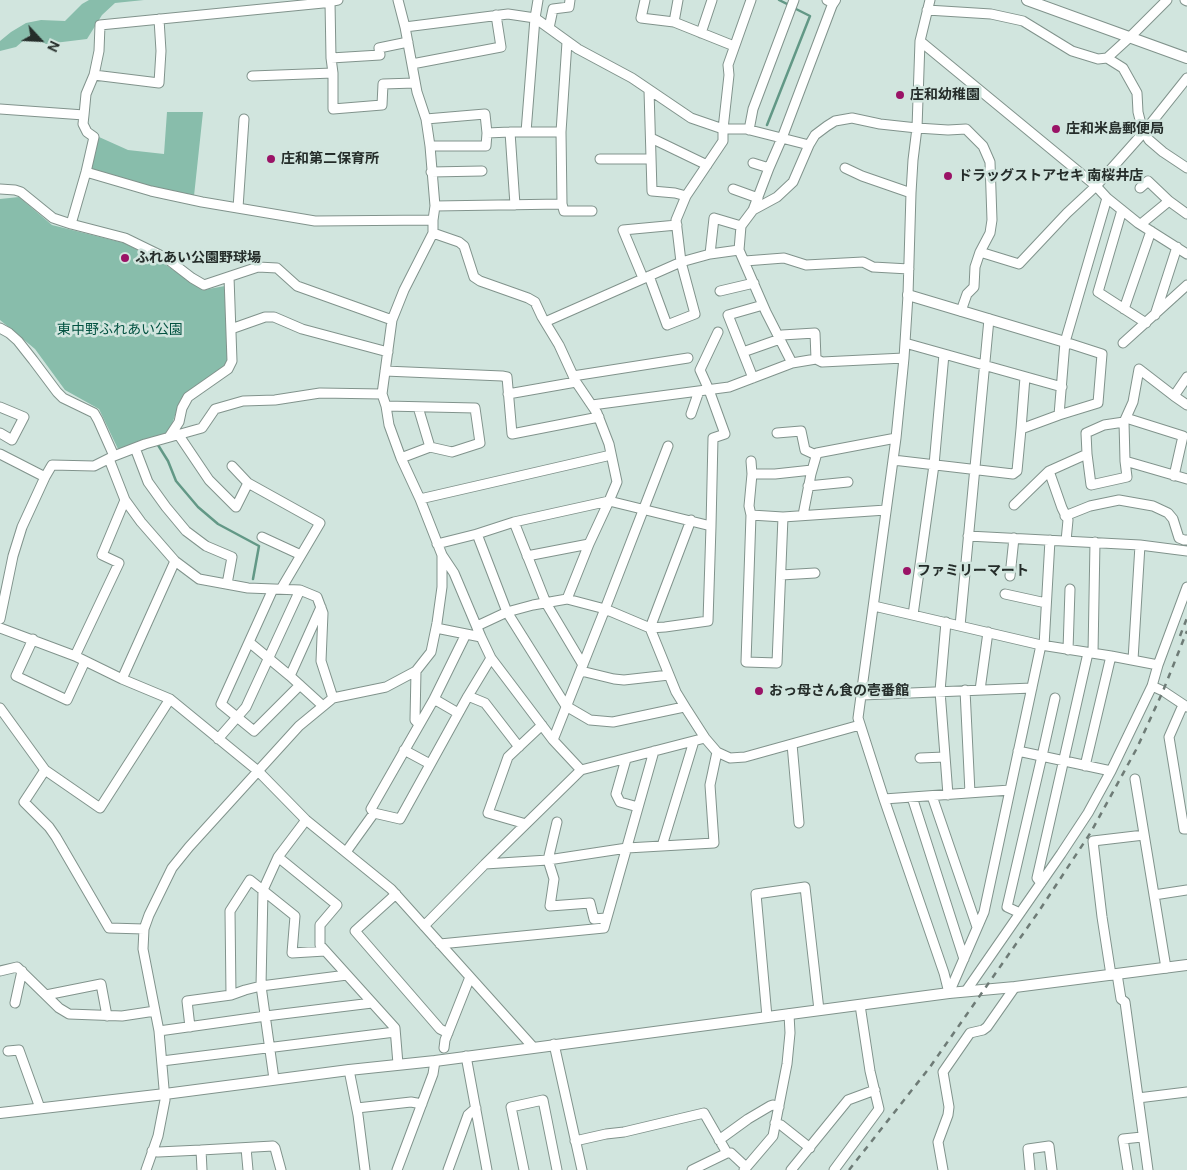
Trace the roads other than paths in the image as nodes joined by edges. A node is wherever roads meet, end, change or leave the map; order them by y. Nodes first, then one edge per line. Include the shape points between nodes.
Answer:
1 (398, 0) edge
2 (538, 0) edge
3 (570, 0) edge
4 (645, 0) edge
5 (678, 0) edge
6 (712, 0) edge
7 (751, 0) edge
8 (794, 0) edge
9 (930, 0) edge
10 (1027, 0) edge
11 (1167, 0) edge
12 (334, 1) edge
13 (832, 1) edge
14 (928, 10) junction
15 (496, 16) junction
16 (534, 18) junction
17 (159, 19) junction
18 (674, 22) junction
19 (405, 28) junction
20 (549, 28) junction
21 (701, 33) junction
22 (1130, 37) junction
23 (920, 41) junction
24 (408, 42) junction
25 (567, 42) junction
26 (734, 46) junction
27 (331, 58) junction
28 (1107, 58) junction
29 (1187, 58) edge
30 (412, 64) junction
31 (333, 74) junction
32 (94, 75) junction
33 (252, 76) dead end
34 (1187, 78) edge
35 (415, 83) junction
36 (649, 90) junction
37 (0, 109) edge
38 (84, 115) junction
39 (244, 119) dead end
40 (426, 119) junction
41 (917, 128) junction
42 (723, 129) junction
43 (749, 130) junction
44 (510, 132) junction
45 (526, 132) junction
46 (561, 132) junction
47 (1144, 132) junction
48 (487, 133) junction
49 (651, 138) junction
50 (782, 138) junction
51 (809, 145) junction
52 (430, 146) junction
53 (600, 159) dead end
54 (651, 159) junction
55 (753, 163) dead end
56 (707, 165) junction
57 (769, 168) junction
58 (845, 168) dead end
59 (1187, 168) edge
60 (482, 171) dead end
61 (86, 172) junction
62 (431, 172) junction
63 (1096, 186) junction
64 (1140, 188) dead end
65 (0, 189) edge
66 (733, 189) dead end
67 (911, 193) junction
68 (686, 196) junction
69 (758, 198) junction
70 (1107, 198) junction
71 (1169, 201) junction
72 (562, 204) junction
73 (515, 205) junction
74 (435, 206) junction
75 (238, 208) junction
76 (753, 210) junction
77 (1122, 210) junction
78 (592, 211) dead end
79 (1187, 214) edge
80 (432, 220) junction
81 (71, 224) junction
82 (1141, 224) junction
83 (677, 225) junction
84 (741, 226) junction
85 (1151, 231) junction
86 (432, 232) junction
87 (1177, 247) junction
88 (739, 250) junction
89 (980, 252) junction
90 (710, 254) junction
91 (1187, 254) edge
92 (745, 261) junction
93 (681, 262) junction
94 (909, 269) junction
95 (229, 277) junction
96 (646, 277) junction
97 (754, 283) junction
98 (1187, 286) edge
99 (720, 291) dead end
100 (908, 295) junction
101 (763, 305) junction
102 (1124, 309) junction
103 (962, 311) junction
104 (1154, 315) junction
105 (989, 319) junction
106 (392, 320) junction
107 (545, 322) junction
108 (1146, 322) junction
109 (0, 328) edge
110 (231, 329) junction
111 (718, 332) dead end
112 (780, 339) junction
113 (1065, 342) junction
114 (905, 343) junction
115 (1123, 343) dead end
116 (388, 352) junction
117 (743, 352) junction
118 (944, 354) junction
119 (688, 358) dead end
120 (904, 358) junction
121 (816, 359) junction
122 (792, 363) junction
123 (984, 366) junction
124 (385, 371) junction
125 (1025, 377) junction
126 (1187, 377) edge
127 (753, 378) junction
128 (574, 379) junction
129 (1062, 387) junction
130 (709, 390) junction
131 (699, 391) junction
132 (382, 394) junction
133 (508, 394) junction
134 (1174, 396) junction
135 (592, 405) junction
136 (1187, 405) edge
137 (0, 406) edge
138 (386, 406) junction
139 (418, 407) junction
140 (692, 414) dead end
141 (1059, 415) junction
142 (599, 418) junction
143 (1125, 420) junction
144 (1021, 429) junction
145 (0, 433) edge
146 (776, 433) dead end
147 (174, 435) junction
148 (896, 438) junction
149 (668, 446) dead end
150 (430, 447) junction
151 (134, 448) junction
152 (0, 454) edge
153 (1087, 454) junction
154 (611, 455) junction
155 (816, 455) junction
156 (112, 458) junction
157 (401, 458) junction
158 (893, 460) junction
159 (751, 462) dead end
160 (1125, 462) junction
161 (934, 465) junction
162 (232, 466) dead end
163 (975, 469) junction
164 (812, 470) junction
165 (1049, 471) junction
166 (752, 474) junction
167 (1174, 476) junction
168 (45, 477) junction
169 (1187, 479) edge
170 (848, 482) dead end
171 (248, 483) junction
172 (808, 486) junction
173 (125, 500) junction
174 (420, 500) junction
175 (609, 501) junction
176 (1014, 505) dead end
177 (643, 509) junction
178 (886, 510) junction
179 (750, 515) junction
180 (803, 515) junction
181 (1065, 516) junction
182 (783, 517) junction
183 (691, 520) junction
184 (514, 522) junction
185 (711, 526) junction
186 (477, 534) junction
187 (262, 536) dead end
188 (968, 536) junction
189 (1014, 538) junction
190 (1050, 540) junction
191 (1066, 540) junction
192 (1187, 540) edge
193 (1094, 542) junction
194 (437, 544) junction
195 (589, 544) junction
196 (1140, 545) junction
197 (1187, 552) edge
198 (301, 555) junction
199 (442, 555) junction
200 (527, 556) junction
201 (174, 561) junction
202 (816, 574) dead end
203 (780, 575) junction
204 (1010, 576) dead end
205 (227, 584) junction
206 (1187, 587) edge
207 (277, 589) junction
208 (1070, 589) dead end
209 (300, 590) junction
210 (1005, 594) dead end
211 (567, 599) junction
212 (546, 603) junction
213 (1046, 603) junction
214 (874, 606) junction
215 (320, 607) junction
216 (605, 609) junction
217 (507, 612) junction
218 (913, 615) junction
219 (0, 619) edge
220 (946, 622) junction
221 (477, 626) junction
222 (960, 626) junction
223 (0, 628) edge
224 (436, 628) junction
225 (650, 628) junction
226 (988, 632) junction
227 (466, 634) junction
228 (480, 637) junction
229 (33, 639) junction
230 (248, 642) junction
231 (1042, 645) junction
232 (1068, 650) junction
233 (1090, 653) junction
234 (75, 656) junction
235 (1111, 656) junction
236 (491, 658) junction
237 (268, 659) junction
238 (1133, 660) junction
239 (85, 661) junction
240 (1158, 665) junction
241 (582, 668) junction
242 (416, 671) junction
243 (669, 675) junction
244 (290, 676) junction
245 (122, 679) junction
246 (300, 685) junction
247 (1152, 686) junction
248 (1032, 688) junction
249 (965, 690) junction
250 (980, 690) junction
251 (940, 692) junction
252 (862, 695) junction
253 (468, 696) junction
254 (333, 698) junction
255 (1055, 698) dead end
256 (170, 699) junction
257 (434, 699) junction
258 (323, 706) junction
259 (566, 706) junction
260 (1185, 706) edge
261 (684, 707) junction
262 (0, 708) edge
263 (458, 713) junction
264 (238, 718) junction
265 (419, 724) junction
266 (860, 724) junction
267 (542, 725) junction
268 (705, 738) junction
269 (218, 739) junction
270 (553, 740) junction
271 (694, 741) junction
272 (792, 744) junction
273 (519, 747) junction
274 (404, 750) junction
275 (654, 751) junction
276 (1018, 751) junction
277 (718, 752) junction
278 (1042, 756) junction
279 (945, 757) junction
280 (920, 758) dead end
281 (626, 759) junction
282 (1064, 761) junction
283 (430, 764) junction
284 (1085, 766) junction
285 (45, 770) junction
286 (581, 770) junction
287 (258, 771) junction
288 (1111, 771) junction
289 (1135, 779) dead end
290 (1010, 790) junction
291 (970, 793) junction
292 (948, 795) junction
293 (932, 796) junction
294 (912, 797) junction
295 (884, 799) junction
296 (638, 807) junction
297 (374, 813) junction
298 (306, 820) junction
299 (557, 822) dead end
300 (799, 823) dead end
301 (526, 824) junction
302 (1187, 829) edge
303 (1144, 835) junction
304 (662, 846) junction
305 (627, 848) junction
306 (346, 852) junction
307 (278, 857) junction
308 (548, 860) junction
309 (484, 864) junction
310 (1041, 883) junction
311 (263, 890) junction
312 (1187, 890) edge
313 (396, 894) junction
314 (1154, 895) junction
315 (1020, 913) junction
316 (606, 918) junction
317 (424, 926) junction
318 (977, 927) junction
319 (144, 929) junction
320 (440, 944) junction
321 (325, 951) junction
322 (964, 959) junction
323 (1187, 965) edge
324 (1166, 968) junction
325 (0, 971) edge
326 (22, 971) junction
327 (1114, 974) junction
328 (347, 975) junction
329 (470, 977) junction
330 (262, 986) junction
331 (1016, 986) junction
332 (966, 991) junction
333 (949, 993) junction
334 (46, 995) junction
335 (231, 995) junction
336 (15, 1003) dead end
337 (372, 1003) junction
338 (860, 1005) junction
339 (819, 1010) junction
340 (155, 1011) junction
341 (789, 1014) junction
342 (107, 1016) junction
343 (266, 1016) junction
344 (767, 1017) junction
345 (190, 1027) junction
346 (159, 1031) junction
347 (395, 1032) junction
348 (448, 1033) junction
349 (554, 1044) junction
350 (270, 1047) junction
351 (533, 1047) junction
352 (444, 1048) dead end
353 (8, 1051) dead end
354 (466, 1056) junction
355 (162, 1061) junction
356 (435, 1061) junction
357 (398, 1064) junction
358 (349, 1070) junction
359 (274, 1079) junction
360 (875, 1090) junction
361 (1187, 1092) edge
362 (164, 1094) junction
363 (1138, 1098) junction
364 (422, 1104) junction
365 (779, 1107) junction
366 (40, 1108) junction
367 (357, 1108) junction
368 (476, 1108) junction
369 (0, 1113) edge
370 (775, 1123) junction
371 (1142, 1137) junction
372 (719, 1140) junction
373 (575, 1141) junction
374 (246, 1148) junction
375 (810, 1148) junction
376 (201, 1150) junction
377 (152, 1151) junction
378 (727, 1153) junction
379 (745, 1168) edge
380 (146, 1170) edge
381 (202, 1170) edge
382 (248, 1170) edge
383 (280, 1170) edge
384 (366, 1170) edge
385 (397, 1170) edge
386 (448, 1170) edge
387 (487, 1170) edge
388 (524, 1170) edge
389 (556, 1170) edge
390 (582, 1170) edge
391 (692, 1170) edge
392 (791, 1170) edge
393 (834, 1170) edge
394 (943, 1170) edge
395 (1030, 1170) edge
396 (1052, 1170) edge
397 (1128, 1170) edge
398 (1148, 1170) edge

1 - 19 street
2 - 16 street
3 - 20 street via 569,7 553,9
4 - 18 street via 641,18
5 - 18 street
6 - 21 street
7 - 26 street
8 - 43 street via 753,110
9 - 14 street
10 - 22 street
11 - 22 street
12 - 17 street
12 - 27 street
13 - 50 street
14 - 23 street
14 - 28 street via 991,14 1023,22 1072,51 1098,59
15 - 16 street via 508,14
15 - 19 street
15 - 30 street via 501,46
16 - 20 street
16 - 45 street
17 - 32 street via 100,25
17 - 32 street via 159,83
18 - 21 street
19 - 24 street
20 - 25 street
21 - 26 street
22 - 28 street
22 - 29 street
23 - 41 street
23 - 63 street
24 - 27 street via 379,48 380,55
24 - 30 street
25 - 36 street
25 - 46 street
26 - 42 street via 728,65
27 - 31 street
28 - 47 street via 1123,68 1137,92
30 - 35 street
31 - 33 street
31 - 35 street via 332,109 382,105 383,84
32 - 38 street via 86,94
34 - 47 street
35 - 40 street
36 - 42 street via 691,118
36 - 49 street
37 - 38 street
38 - 61 street via 84,124 94,137
39 - 75 street
40 - 48 street via 485,114
40 - 52 street
41 - 51 street via 852,118 827,126 815,135
41 - 67 street
41 - 89 street via 966,129 983,146 990,162 992,220 990,234
42 - 43 street
42 - 56 street via 723,141
43 - 50 street
44 - 45 street
44 - 48 street
44 - 73 street
45 - 46 street
46 - 72 street
47 - 59 street via 1163,152
47 - 63 street
48 - 52 street via 486,146
49 - 54 street
49 - 56 street
50 - 51 street
50 - 57 street
51 - 76 street via 793,182 777,197
52 - 62 street
53 - 54 street
54 - 68 street via 652,190
55 - 57 street
56 - 68 street
57 - 69 street
58 - 67 street
60 - 62 street
61 - 75 street via 151,191
61 - 81 street
62 - 74 street
63 - 70 street
63 - 89 street via 1019,264
64 - 71 street via 1148,181
65 - 81 street via 21,192 53,218
66 - 69 street
67 - 94 street
68 - 83 street
69 - 76 street
70 - 77 street
70 - 113 street
71 - 79 street
71 - 82 street
72 - 73 street
72 - 78 street via 564,211
73 - 74 street
74 - 80 street
75 - 80 street via 316,220
76 - 84 street
77 - 82 street
77 - 102 street via 1098,292
80 - 86 street
81 - 95 street via 125,238 166,258 204,285
82 - 85 street
83 - 93 street
83 - 96 street via 623,230
84 - 88 street
84 - 90 street via 714,218
85 - 87 street
85 - 102 street
86 - 106 street
86 - 107 street via 464,246 474,277 535,302
87 - 91 street
87 - 104 street
88 - 90 street
88 - 92 street
89 - 103 street via 975,266 974,287 967,294
90 - 93 street
92 - 94 street via 784,258 806,265 863,262 872,267
92 - 97 street
93 - 96 street
93 - 96 street via 695,314 667,325
94 - 100 street
95 - 106 street via 258,268 277,268 297,286
95 - 110 street
96 - 107 street
97 - 99 street
97 - 101 street
98 - 104 street
100 - 103 street
100 - 114 street
101 - 112 street
101 - 117 street via 728,315
102 - 108 street
103 - 105 street
104 - 108 street
105 - 113 street
105 - 123 street
106 - 116 street
107 - 128 street
108 - 115 street
109 - 156 street via 18,341 63,398 94,413
110 - 116 street via 274,317 302,329
110 - 147 street via 232,361 228,369 188,397
111 - 130 street via 700,370
112 - 117 street
112 - 121 street via 782,335 815,333
112 - 122 street
113 - 129 street
113 - 141 street via 1102,354 1098,403
114 - 118 street
114 - 120 street
116 - 124 street
117 - 127 street
118 - 123 street
118 - 161 street
119 - 128 street
120 - 121 street via 822,362
120 - 148 street
121 - 122 street
122 - 127 street
123 - 125 street
123 - 163 street
124 - 132 street
124 - 133 street via 502,376 507,377
125 - 129 street
125 - 144 street
126 - 134 street
127 - 130 street
128 - 133 street
128 - 135 street
129 - 141 street
130 - 131 street
130 - 185 street via 725,434 713,438
131 - 135 street
131 - 140 street
132 - 138 street
132 - 147 street via 320,393 243,401 215,410 202,428
133 - 142 street via 512,434
134 - 136 street
134 - 143 street via 1139,369
135 - 142 street
137 - 145 street via 24,417 12,440
138 - 139 street
138 - 157 street
139 - 150 street
139 - 150 street via 475,408 480,443 452,452
141 - 144 street
142 - 154 street
143 - 153 street via 1086,432
143 - 160 street
143 - 167 street via 1184,436
144 - 163 street via 1017,471 1013,474
146 - 155 street via 801,431 805,450
147 - 151 street
147 - 171 street via 209,480 236,507
148 - 155 street via 817,452
148 - 158 street
149 - 177 street
150 - 157 street
151 - 156 street
151 - 205 street via 148,482 186,531 206,546 232,557
152 - 168 street
153 - 160 street via 1091,485 1127,477
153 - 165 street
154 - 174 street
154 - 175 street via 617,482
155 - 164 street
156 - 168 street via 94,466 52,465
156 - 173 street
157 - 174 street
158 - 161 street
158 - 178 street
159 - 166 street
160 - 167 street
161 - 163 street
161 - 218 street
162 - 171 street
163 - 188 street
164 - 166 street
164 - 172 street
165 - 176 street
165 - 181 street
166 - 179 street
167 - 169 street
168 - 219 street via 22,527
170 - 172 street
171 - 198 street via 320,523
172 - 180 street
173 - 201 street
173 - 234 street via 102,554 119,563
174 - 194 street
175 - 177 street
175 - 184 street
175 - 195 street
177 - 183 street
177 - 216 street
178 - 180 street
178 - 214 street
179 - 182 street
179 - 203 street via 746,662 777,663
180 - 182 street
181 - 191 street via 1068,520
181 - 192 street via 1119,500 1153,506 1174,519 1179,538
182 - 203 street
183 - 185 street
183 - 225 street
184 - 186 street
184 - 200 street
185 - 225 street via 708,621
186 - 194 street
186 - 217 street
187 - 198 street
188 - 189 street
188 - 222 street
189 - 190 street
189 - 204 street
190 - 191 street
190 - 213 street
191 - 193 street
193 - 196 street
193 - 233 street
194 - 199 street
195 - 200 street
195 - 211 street
196 - 197 street
196 - 238 street
198 - 207 street
199 - 221 street via 454,573
199 - 224 street via 442,587
200 - 212 street
201 - 205 street via 199,579
201 - 245 street
202 - 203 street
205 - 207 street
206 - 240 street
207 - 209 street
207 - 230 street
208 - 232 street
209 - 215 street via 317,597
209 - 237 street
210 - 213 street
211 - 212 street
211 - 216 street
212 - 217 street
212 - 241 street
213 - 231 street
214 - 218 street
214 - 252 street
215 - 244 street
215 - 254 street via 323,613 321,660
216 - 225 street
216 - 241 street
217 - 221 street
217 - 259 street
218 - 220 street
220 - 222 street
220 - 251 street
221 - 228 street
222 - 226 street
223 - 229 street
224 - 227 street
224 - 242 street via 431,652
225 - 243 street
226 - 231 street
226 - 250 street
227 - 228 street
227 - 257 street
228 - 236 street
229 - 234 street
229 - 239 street via 16,676 67,700
230 - 237 street
230 - 264 street via 221,704
231 - 232 street
231 - 248 street
232 - 233 street
233 - 235 street
233 - 282 street
234 - 239 street
235 - 238 street
235 - 284 street
236 - 253 street
236 - 267 street
237 - 244 street
237 - 264 street
238 - 240 street
239 - 245 street
240 - 247 street
241 - 243 street via 624,680
241 - 259 street
242 - 254 street via 386,687
242 - 265 street via 415,720
243 - 261 street
244 - 246 street
245 - 256 street
246 - 258 street
246 - 264 street via 254,731
247 - 260 street
247 - 288 street
248 - 250 street
248 - 276 street
249 - 250 street
249 - 251 street
249 - 291 street
251 - 252 street
251 - 279 street
252 - 266 street
253 - 263 street
253 - 273 street via 485,703
254 - 258 street
255 - 278 street
256 - 269 street
256 - 285 street via 100,808
257 - 263 street
257 - 265 street
258 - 287 street via 299,726
259 - 261 street via 590,720 613,722
259 - 270 street
260 - 302 street via 1169,737 1184,829
261 - 268 street
262 - 285 street
263 - 283 street
264 - 269 street
265 - 274 street
266 - 272 street
266 - 295 street
267 - 270 street
267 - 273 street
268 - 271 street
268 - 277 street
269 - 287 street
270 - 286 street
271 - 275 street
271 - 304 street
272 - 277 street via 745,757 730,758
272 - 300 street
273 - 301 street via 508,757 488,814
274 - 283 street
274 - 297 street via 370,809
275 - 281 street
275 - 296 street
276 - 278 street
276 - 290 street
277 - 304 street via 710,785 714,843
278 - 282 street
278 - 315 street via 1007,908
279 - 280 street
279 - 292 street
281 - 286 street
281 - 296 street via 616,794 620,802
282 - 284 street
282 - 310 street via 1037,878
283 - 297 street via 400,819
284 - 288 street
285 - 319 street via 24,802 56,837 109,928
286 - 301 street
287 - 298 street
287 - 319 street via 172,868
288 - 310 street
289 - 303 street
290 - 291 street
290 - 318 street via 984,912
291 - 292 street
292 - 293 street
293 - 294 street
293 - 318 street
294 - 295 street
294 - 322 street
295 - 333 street
296 - 305 street
297 - 306 street
298 - 306 street
298 - 307 street
299 - 308 street
301 - 309 street
303 - 314 street
303 - 327 street via 1093,841 1102,917
304 - 305 street
305 - 308 street
305 - 316 street
306 - 313 street
307 - 311 street
307 - 321 street via 337,905 320,925 320,945
308 - 309 street
308 - 316 street via 554,879 550,906 590,903 594,919
309 - 317 street
310 - 315 street
311 - 321 street via 295,916 292,953
311 - 330 street
311 - 335 street via 250,880 230,911
312 - 314 street
313 - 317 street
313 - 348 street via 355,931 440,1029
314 - 324 street
315 - 332 street
316 - 320 street via 604,928
317 - 320 street
318 - 322 street
319 - 340 street via 144,956
320 - 329 street
321 - 328 street
322 - 333 street
323 - 324 street
324 - 327 street
325 - 326 street via 18,967
326 - 334 street
326 - 336 street
327 - 331 street
327 - 363 street via 1121,999 1125,1002
328 - 330 street
328 - 337 street
329 - 348 street
329 - 351 street
330 - 335 street
330 - 343 street
331 - 332 street
331 - 394 street via 987,1027 970,1033 943,1072 949,1107 938,1142
332 - 333 street
333 - 338 street
334 - 342 street via 69,1014
334 - 342 street via 100,984
335 - 345 street via 187,1001
337 - 343 street
337 - 347 street
338 - 339 street
338 - 360 street
339 - 341 street
339 - 344 street via 804,887 756,894
340 - 342 street
340 - 346 street
341 - 344 street
341 - 365 street via 787,1064
343 - 345 street
343 - 350 street
344 - 349 street
345 - 346 street
346 - 355 street
347 - 350 street
347 - 357 street
348 - 352 street
349 - 351 street
349 - 373 street
350 - 355 street
350 - 359 street
351 - 354 street
353 - 366 street via 19,1050
354 - 356 street
354 - 368 street
355 - 362 street
356 - 357 street
356 - 364 street
357 - 358 street
358 - 359 street
358 - 367 street
359 - 362 street
360 - 375 street via 848,1100
360 - 393 street via 879,1109
361 - 363 street
362 - 366 street
362 - 377 street via 158,1136
363 - 371 street
364 - 367 street via 411,1102
364 - 385 street
365 - 370 street
365 - 372 street via 770,1106
366 - 369 street
367 - 384 street
368 - 386 street via 468,1115
368 - 387 street
370 - 375 street via 781,1124
370 - 379 street via 773,1136
371 - 397 street via 1123,1139
371 - 398 street
372 - 373 street via 704,1113
372 - 378 street
373 - 390 street
374 - 376 street
374 - 382 street
374 - 383 street via 273,1146
375 - 392 street
376 - 377 street
376 - 381 street
377 - 380 street
378 - 379 street via 731,1153
378 - 391 street
388 - 389 street via 511,1107 543,1100
395 - 396 street via 1028,1150 1050,1146

